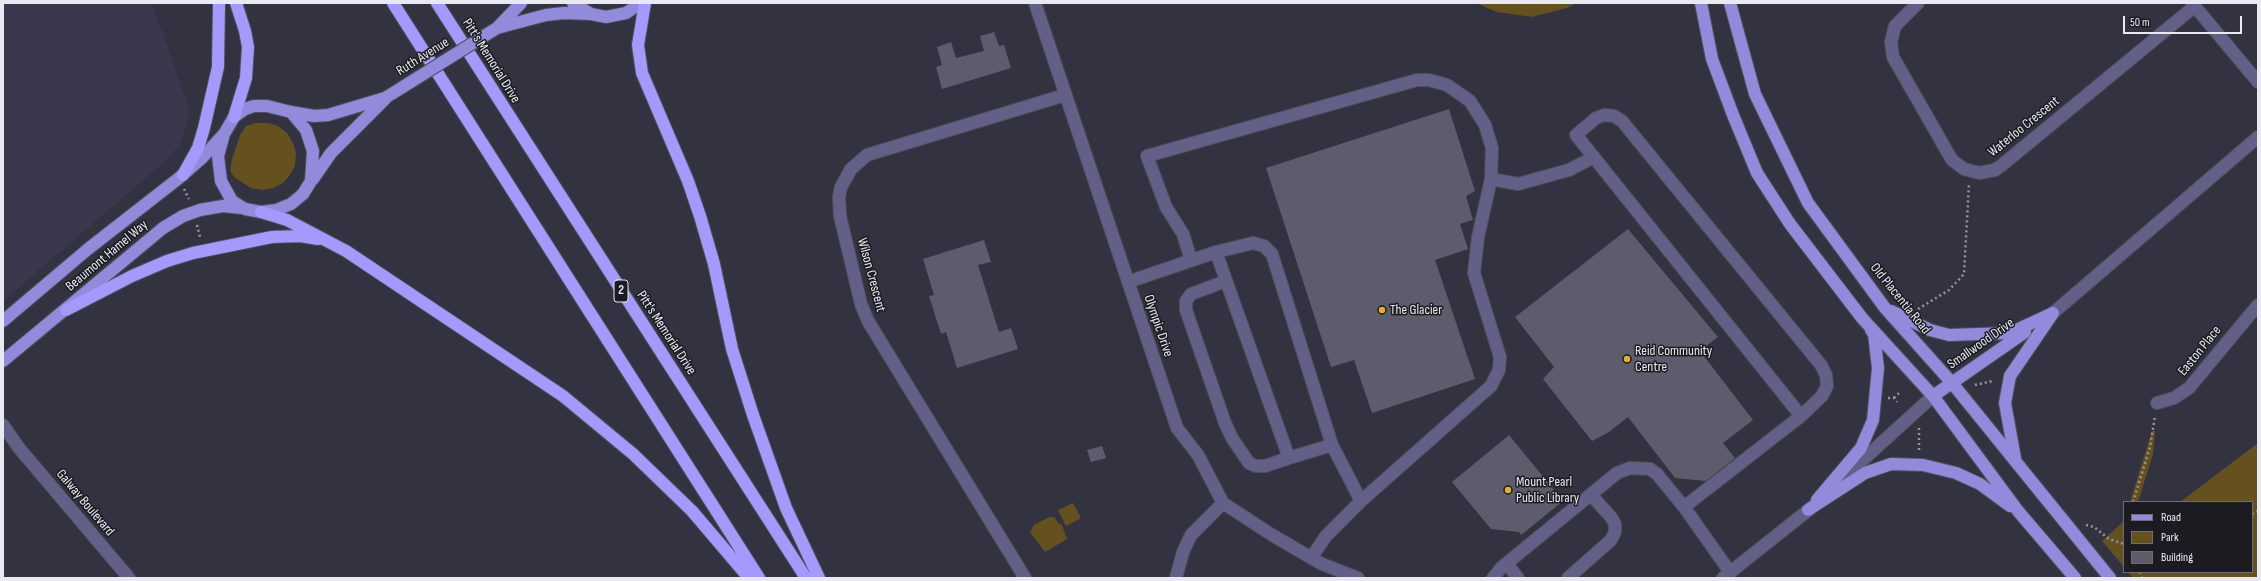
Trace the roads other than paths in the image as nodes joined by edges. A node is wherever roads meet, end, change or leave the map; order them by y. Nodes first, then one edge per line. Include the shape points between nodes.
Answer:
1 (219, 3) edge
2 (236, 3) edge
3 (393, 3) edge
4 (437, 3) edge
5 (521, 3) edge
6 (573, 3) edge
7 (641, 3) edge
8 (645, 3) edge
9 (1035, 3) edge
10 (1701, 3) edge
11 (1730, 3) edge
12 (1918, 3) edge
13 (2194, 5) edge
14 (591, 14) junction
15 (497, 28) junction
16 (2258, 82) edge
17 (1065, 95) junction
18 (385, 98) junction
19 (291, 112) junction
20 (234, 117) junction
21 (224, 134) junction
22 (2258, 137) edge
23 (1594, 157) junction
24 (183, 175) junction
25 (1491, 179) junction
26 (311, 181) junction
27 (245, 209) junction
28 (261, 212) junction
29 (328, 241) junction
30 (1216, 252) junction
31 (1191, 260) junction
32 (1226, 281) junction
33 (1128, 282) junction
34 (2258, 305) edge
35 (1885, 308) junction
36 (66, 310) junction
37 (2053, 313) junction
38 (1862, 318) junction
39 (3, 321) edge
40 (5, 361) edge
41 (1952, 383) junction
42 (1933, 396) junction
43 (2157, 403) road end
44 (1800, 416) junction
45 (3, 431) edge
46 (1332, 444) junction
47 (1289, 458) junction
48 (2016, 461) junction
49 (1591, 495) junction
50 (1361, 501) junction
51 (1222, 503) junction
52 (1684, 507) junction
53 (1808, 510) junction
54 (2018, 511) junction
55 (1311, 558) junction
56 (1507, 564) junction
57 (1727, 575) edge
58 (129, 578) edge
59 (749, 578) edge
60 (758, 578) edge
61 (806, 578) edge
62 (819, 578) edge
63 (1024, 578) edge
64 (1176, 578) edge
65 (1358, 578) edge
66 (1493, 578) edge
67 (1518, 578) edge
68 (1568, 578) edge
69 (2075, 578) edge
70 (2110, 578) edge

1 - 24 highway via 218,67 198,148
2 - 20 highway via 245,31 248,55 245,84
3 - 60 highway
4 - 61 highway, Pitt's Memorial Drive / 2
5 - 15 main road
6 - 14 main road
7 - 14 main road, Ruth Avenue via 620,15 606,17
8 - 62 highway via 638,45 642,73 688,181 700,216 714,264 732,349 752,415 786,508
9 - 17 street, Olympic Drive
10 - 38 main road via 1712,59 1757,173 1790,224
11 - 35 main road, Old Placentia Road via 1755,94 1808,203
12 - 13 street, Waterloo Crescent via 1895,26 1891,42 1893,57 1947,154 1957,165 1971,172 1987,172 2002,165
13 - 16 street
14 - 15 main road, Ruth Avenue via 564,13
15 - 18 main road, Ruth Avenue, bridge
17 - 33 street, Olympic Drive
17 - 63 street, Wilson Crescent via 867,155 850,168 839,197 840,216 861,304 868,321
18 - 19 main road via 328,115 314,116
18 - 26 main road via 331,153
19 - 20 main road via 267,106 254,106 244,109
19 - 26 main road via 306,130 313,150
20 - 21 main road
21 - 24 main road, Beaumont Hamel Way
21 - 27 main road via 218,156 221,181 232,201
22 - 37 street, Smallwood Drive
23 - 25 street via 1569,170 1537,180 1518,184
23 - 44 street
23 - 44 street via 1576,135 1596,118 1604,115 1614,116 1622,121 1821,365 1826,375 1827,386 1822,396
24 - 39 main road, Beaumont Hamel Way via 88,249
25 - 31 street via 1492,148 1479,114 1470,101 1447,85 1429,80 1416,80 1147,156 1166,207 1183,234
25 - 50 street via 1478,237 1474,273 1500,357 1499,370 1491,386
26 - 28 main road via 303,194 291,204
27 - 28 main road
27 - 36 main road, Beaumont Hamel Way via 211,207 183,216 144,242
28 - 29 highway via 287,220
29 - 36 highway via 300,236 272,237 202,251 153,267
29 - 59 highway via 378,271 563,396 592,419 633,454 692,511
30 - 31 street
30 - 32 street
30 - 46 street via 1253,243 1264,246 1272,254
31 - 33 street
32 - 47 street
32 - 47 street via 1191,294 1186,301 1186,310 1222,415 1232,438 1249,462 1256,466 1265,466
33 - 51 street, Olympic Drive via 1177,428 1198,455
34 - 43 street, Easton Place via 2189,388 2174,398
35 - 37 main road via 1930,330 1949,335 2010,333
35 - 41 main road, Old Placentia Road
36 - 40 main road, Beaumont Hamel Way
37 - 41 main road, Smallwood Drive
37 - 48 main road via 2010,376 2006,403
38 - 42 main road
38 - 53 main road via 1874,334 1878,368 1873,420 1861,448
41 - 42 main road, Smallwood Drive
41 - 48 main road, Old Placentia Road
42 - 53 street, Smallwood Drive
42 - 54 main road
44 - 52 street
45 - 58 street, Galway Boulevard
46 - 47 street
46 - 50 street
48 - 70 main road, Old Placentia Road
49 - 52 street via 1617,473 1641,467 1657,474
49 - 56 street
49 - 68 street via 1611,517 1615,524 1615,532 1611,540
50 - 55 street via 1326,536
51 - 55 street
51 - 64 street via 1191,535
52 - 57 street
53 - 54 main road via 1866,473 1891,464 1923,465 1956,473 1980,484
53 - 57 street, Smallwood Drive
54 - 69 main road
55 - 65 street
56 - 66 street
56 - 67 street

